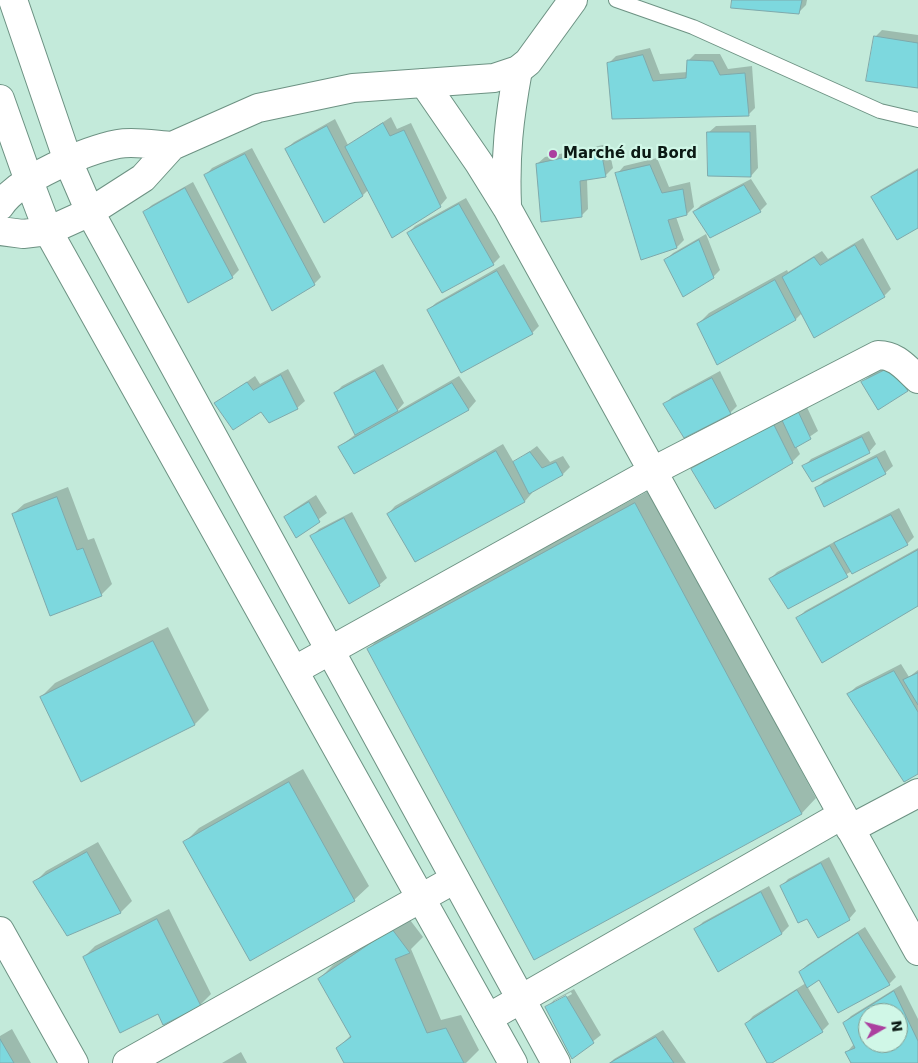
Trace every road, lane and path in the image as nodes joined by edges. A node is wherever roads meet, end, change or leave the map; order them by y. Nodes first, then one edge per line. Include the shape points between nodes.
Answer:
1 (13, 0) edge
2 (573, 0) edge
3 (616, 0) edge
4 (518, 70) junction
5 (424, 83) junction
6 (0, 99) edge
7 (918, 120) edge
8 (172, 146) junction
9 (68, 161) junction
10 (29, 181) junction
11 (0, 206) edge
12 (507, 208) junction
13 (90, 212) junction
14 (0, 231) edge
15 (48, 231) junction
16 (918, 378) edge
17 (203, 418) junction
18 (165, 439) junction
19 (653, 471) junction
20 (331, 651) junction
21 (295, 670) junction
22 (918, 793) edge
23 (846, 822) junction
24 (455, 879) junction
25 (422, 896) junction
26 (0, 931) edge
27 (918, 951) edge
28 (521, 1000) junction
29 (488, 1018) junction
30 (74, 1063) edge
31 (127, 1063) edge
32 (513, 1063) edge
33 (556, 1063) edge

1 - 9 street
2 - 4 street via 532,57
3 - 7 lane via 693,27 880,111
4 - 5 street via 494,78
4 - 12 street via 508,120 505,158
5 - 8 street via 354,88 258,108
5 - 12 street
6 - 10 street
8 - 9 street via 119,144
8 - 13 street via 143,178
9 - 10 street
9 - 13 street
10 - 11 street via 7,195
10 - 15 street
12 - 19 street
13 - 15 street
13 - 17 street
14 - 15 street via 24,234
15 - 18 street
16 - 19 street via 896,358 878,356
17 - 18 street
17 - 20 street
18 - 21 street
19 - 20 street
19 - 23 street
20 - 21 street
20 - 24 street
21 - 25 street
22 - 23 street
23 - 27 street
23 - 28 street
24 - 25 street
24 - 28 street
25 - 29 street
25 - 31 street
26 - 30 street
28 - 29 street
28 - 33 street
29 - 32 street

